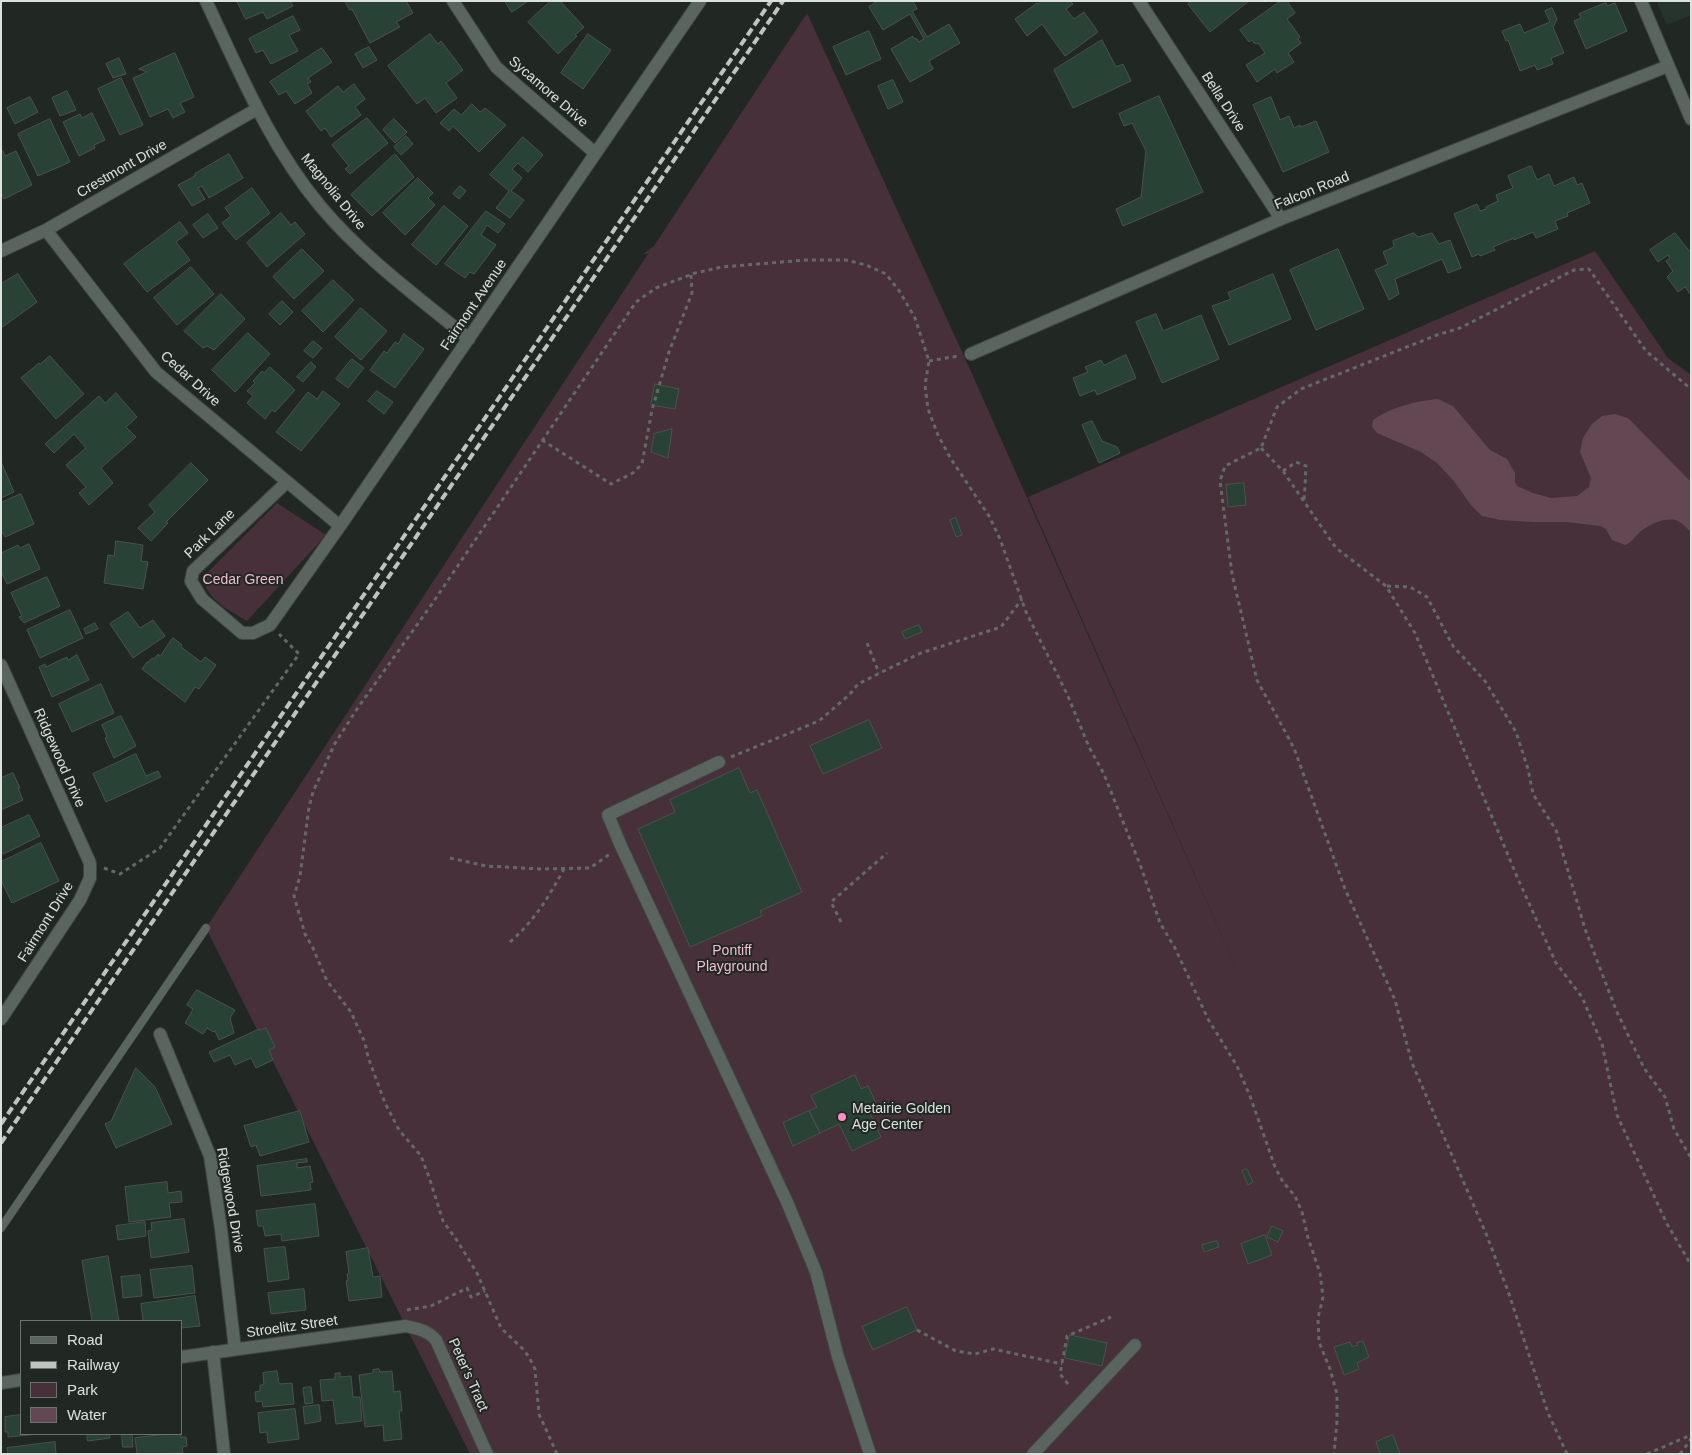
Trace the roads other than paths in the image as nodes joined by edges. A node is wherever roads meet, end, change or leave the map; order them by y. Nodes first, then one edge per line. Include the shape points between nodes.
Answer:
1 (206, 1) edge
2 (453, 1) edge
3 (700, 1) edge
4 (1139, 1) edge
5 (1641, 1) edge
6 (1668, 66) junction
7 (257, 109) junction
8 (1691, 119) edge
9 (595, 153) junction
10 (1281, 219) junction
11 (46, 230) junction
12 (1, 251) edge
13 (469, 339) junction
14 (971, 354) road end
15 (287, 482) junction
16 (340, 526) junction
17 (270, 625) joint
18 (1, 665) edge
19 (719, 762) road end
20 (90, 863) joint
21 (206, 928) dead end
22 (1, 1019) edge
23 (160, 1034) dead end
24 (1, 1228) edge
25 (406, 1326) joint
26 (1135, 1345) dead end
27 (235, 1350) junction
28 (213, 1352) junction
29 (182, 1357) edge
30 (20, 1380) edge
31 (1, 1383) edge
32 (224, 1454) edge
33 (487, 1454) edge
34 (870, 1454) edge
35 (1033, 1454) edge

1 - 7 street, Magnolia Drive
2 - 9 street, Sycamore Drive via 496,67
3 - 9 street, Fairmont Avenue
4 - 10 street, Bella Drive
5 - 6 street
6 - 8 street
6 - 10 street, Falcon Road
7 - 11 street, Crestmont Drive
7 - 13 street, Magnolia Drive via 303,184 344,232 369,258
9 - 13 street, Fairmont Avenue
10 - 14 street, Falcon Road
11 - 12 street, Crestmont Drive
11 - 15 street, Cedar Drive via 156,372
13 - 16 street, Fairmont Avenue
15 - 16 street, Cedar Drive
15 - 17 street, Park Lane via 193,571 192,580 202,599 242,632 253,633
16 - 17 street, Fairmont Avenue
18 - 20 street, Ridgewood Drive
19 - 34 street via 608,815 787,1202 816,1272 838,1357
20 - 22 street, Fairmont Drive via 90,878 80,900
21 - 24 lane
23 - 27 street, Ridgewood Drive via 210,1156
25 - 27 street, Stroelitz Street
25 - 33 street, Peter's Tract via 429,1333 436,1340
26 - 35 street
27 - 28 street, Stroelitz Street
28 - 29 street, Stroelitz Street
28 - 32 street
30 - 31 street

